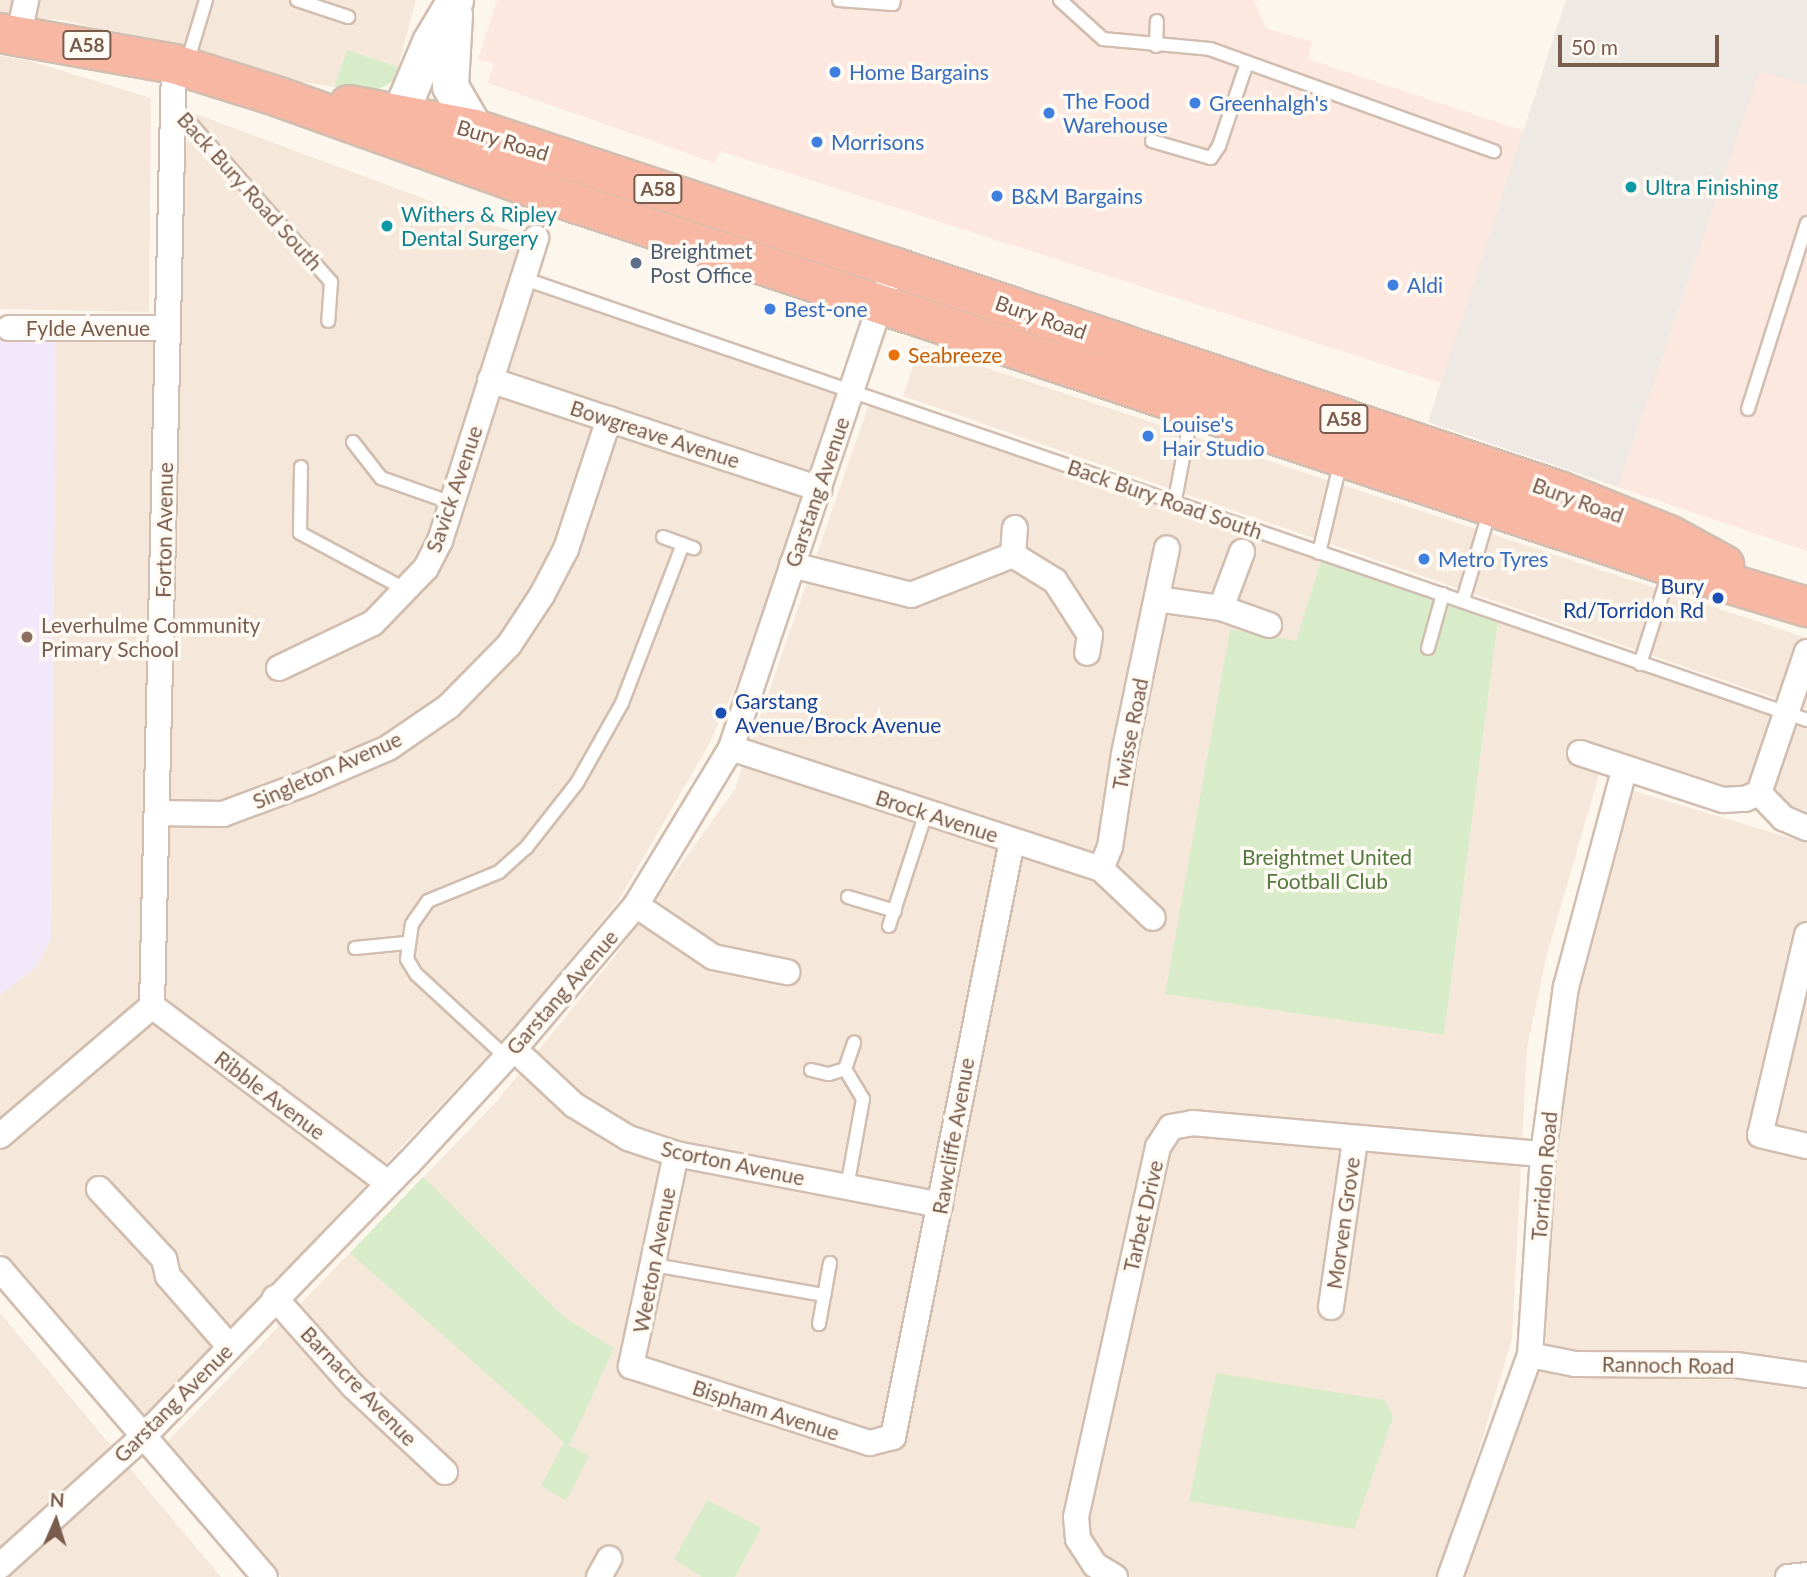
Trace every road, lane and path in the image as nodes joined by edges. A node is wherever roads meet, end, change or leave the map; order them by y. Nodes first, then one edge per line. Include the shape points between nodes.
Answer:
1 (206, 0) edge
2 (297, 0) edge
3 (456, 0) edge
4 (843, 0) edge
5 (894, 0) edge
6 (1060, 0) edge
7 (1077, 0) edge
8 (1077, 14) junction
9 (348, 17) dead end
10 (1157, 21) dead end
11 (15, 22) edge
12 (1156, 46) junction
13 (1247, 63) junction
14 (176, 78) junction
15 (475, 129) junction
16 (410, 131) junction
17 (1152, 141) dead end
18 (1494, 151) dead end
19 (1807, 223) edge
20 (536, 238) dead end
21 (893, 267) junction
22 (523, 278) junction
23 (881, 304) junction
24 (328, 321) dead end
25 (9, 328) dead end
26 (168, 328) junction
27 (490, 380) junction
28 (852, 389) junction
29 (1193, 407) junction
30 (1748, 410) dead end
31 (609, 419) junction
32 (353, 442) dead end
33 (1341, 456) junction
34 (301, 467) dead end
35 (819, 489) junction
36 (452, 503) junction
37 (1174, 505) junction
38 (1492, 506) junction
39 (1015, 528) dead end
40 (663, 537) dead end
41 (1167, 548) dead end
42 (1242, 552) dead end
43 (1319, 553) junction
44 (1013, 555) junction
45 (792, 565) junction
46 (1671, 566) junction
47 (408, 592) junction
48 (1443, 594) junction
49 (1157, 599) junction
50 (1463, 600) junction
51 (1795, 603) edge
52 (1221, 608) junction
53 (1269, 625) dead end
54 (1096, 643) dead end
55 (1428, 648) dead end
56 (1807, 652) edge
57 (1640, 664) junction
58 (279, 668) dead end
59 (1797, 717) edge
60 (731, 748) junction
61 (1580, 753) dead end
62 (1624, 770) junction
63 (1759, 793) junction
64 (158, 813) junction
65 (926, 813) junction
66 (1807, 828) edge
67 (1012, 841) junction
68 (1101, 869) junction
69 (848, 897) dead end
70 (635, 905) junction
71 (895, 911) junction
72 (1153, 918) dead end
73 (889, 926) dead end
74 (1807, 935) edge
75 (406, 943) junction
76 (355, 948) dead end
77 (787, 972) dead end
78 (152, 1006) junction
79 (854, 1043) dead end
80 (510, 1053) junction
81 (845, 1069) junction
82 (811, 1070) dead end
83 (0, 1136) edge
84 (1354, 1140) junction
85 (1807, 1146) edge
86 (676, 1154) junction
87 (1543, 1154) junction
88 (388, 1183) junction
89 (847, 1187) junction
90 (99, 1189) dead end
91 (940, 1205) junction
92 (830, 1263) dead end
93 (654, 1265) junction
94 (0, 1269) edge
95 (824, 1295) junction
96 (275, 1298) junction
97 (1331, 1307) dead end
98 (819, 1324) dead end
99 (229, 1346) junction
100 (1530, 1355) junction
101 (631, 1366) joint
102 (1807, 1375) edge
103 (896, 1431) joint
104 (144, 1436) junction
105 (445, 1472) dead end
106 (0, 1566) edge
107 (1807, 1575) edge
108 (265, 1577) edge
109 (1115, 1577) edge
110 (1450, 1577) edge
111 (1788, 1577) edge

1 - 14 lane
2 - 9 lane
3 - 15 street via 450,86
3 - 16 street
4 - 5 lane via 893,4
6 - 8 lane
7 - 8 lane
8 - 12 lane via 1103,39
10 - 12 lane
11 - 14 highway, Bury Road / A58
12 - 13 lane via 1210,49
13 - 17 lane via 1211,158
13 - 18 lane
14 - 16 highway, Bury Road / A58 via 279,97
14 - 24 lane, Back Bury Road South via 331,282
14 - 26 street, Forton Avenue
15 - 16 highway, Bury Road / A58
15 - 21 highway, Bury Road / A58
16 - 23 highway, Bury Road / A58
19 - 30 lane
20 - 22 street, Savick Avenue
21 - 23 street, Garstang Avenue
21 - 51 highway, Bury Road / A58 via 1559,491 1669,535
22 - 27 street, Savick Avenue
22 - 28 lane, Back Bury Road South
23 - 28 street, Garstang Avenue
23 - 29 highway, Bury Road / A58
25 - 26 street, Fylde Avenue
26 - 64 street, Forton Avenue
27 - 31 street, Bowgreave Avenue
27 - 36 street, Savick Avenue
28 - 35 street, Garstang Avenue
28 - 37 lane, Back Bury Road South
29 - 33 highway, Bury Road / A58
29 - 37 lane
31 - 35 street, Bowgreave Avenue
31 - 64 street, Singleton Avenue via 566,549 542,595 509,645 457,698 388,748 309,782 223,814
32 - 36 lane via 382,478
33 - 38 highway, Bury Road / A58
33 - 43 lane
34 - 47 lane via 300,533
35 - 45 street, Garstang Avenue
36 - 47 street, Savick Avenue via 440,541
37 - 43 lane, Back Bury Road South
38 - 46 highway, Bury Road / A58
38 - 50 lane
39 - 44 street
40 - 75 lane via 688,546 602,742 526,848 499,872 428,901 412,924
41 - 49 street, Twisse Road
42 - 52 street
43 - 48 lane, Back Bury Road South
44 - 45 street via 912,595
44 - 54 street via 1055,581
45 - 60 street, Garstang Avenue
46 - 51 highway, Bury Road / A58
46 - 57 lane
47 - 58 street, Savick Avenue via 373,623
48 - 50 lane, Back Bury Road South
48 - 55 lane
49 - 52 street
49 - 68 street, Twisse Road via 1110,847
50 - 57 lane, Back Bury Road South
52 - 53 street
56 - 59 street
57 - 59 lane, Back Bury Road South
59 - 63 street
60 - 65 street, Brock Avenue
60 - 70 street, Garstang Avenue
61 - 62 street
62 - 63 street via 1723,800
62 - 87 street, Torridon Road via 1566,987
63 - 66 street via 1783,818
64 - 78 street, Forton Avenue
65 - 67 street, Brock Avenue
65 - 71 lane
67 - 68 street, Brock Avenue
67 - 91 street, Rawcliffe Avenue
68 - 72 street, Brock Avenue via 1141,892
69 - 71 lane
70 - 77 street via 713,957
70 - 80 street, Garstang Avenue
71 - 73 lane
74 - 85 street via 1760,1135
75 - 76 lane
75 - 80 lane via 407,959 416,974
78 - 83 street
78 - 88 street, Ribble Avenue
79 - 81 lane
80 - 86 street, Scorton Avenue via 574,1105 628,1138
80 - 88 street, Garstang Avenue
81 - 82 lane via 829,1074
81 - 89 lane via 863,1099
84 - 87 street, Tarbet Drive
84 - 97 street, Morven Grove
84 - 109 street, Tarbet Drive via 1193,1123 1171,1127 1163,1137 1076,1517 1078,1539 1095,1564
86 - 89 street, Scorton Avenue
86 - 93 street, Weeton Avenue
87 - 100 street, Torridon Road
88 - 96 street, Garstang Avenue
89 - 91 street, Scorton Avenue
90 - 99 street via 164,1259 168,1276
91 - 103 street, Rawcliffe Avenue
92 - 95 lane
93 - 95 lane
93 - 101 street, Weeton Avenue
94 - 104 street
95 - 98 lane
96 - 99 street, Garstang Avenue
96 - 105 street, Barnacre Avenue via 353,1386
99 - 104 street, Garstang Avenue
100 - 102 street, Rannoch Road via 1575,1364 1736,1365
100 - 110 street, Torridon Road
101 - 103 street, Bispham Avenue via 870,1443 886,1442
104 - 106 street, Garstang Avenue
104 - 108 street
107 - 111 street

